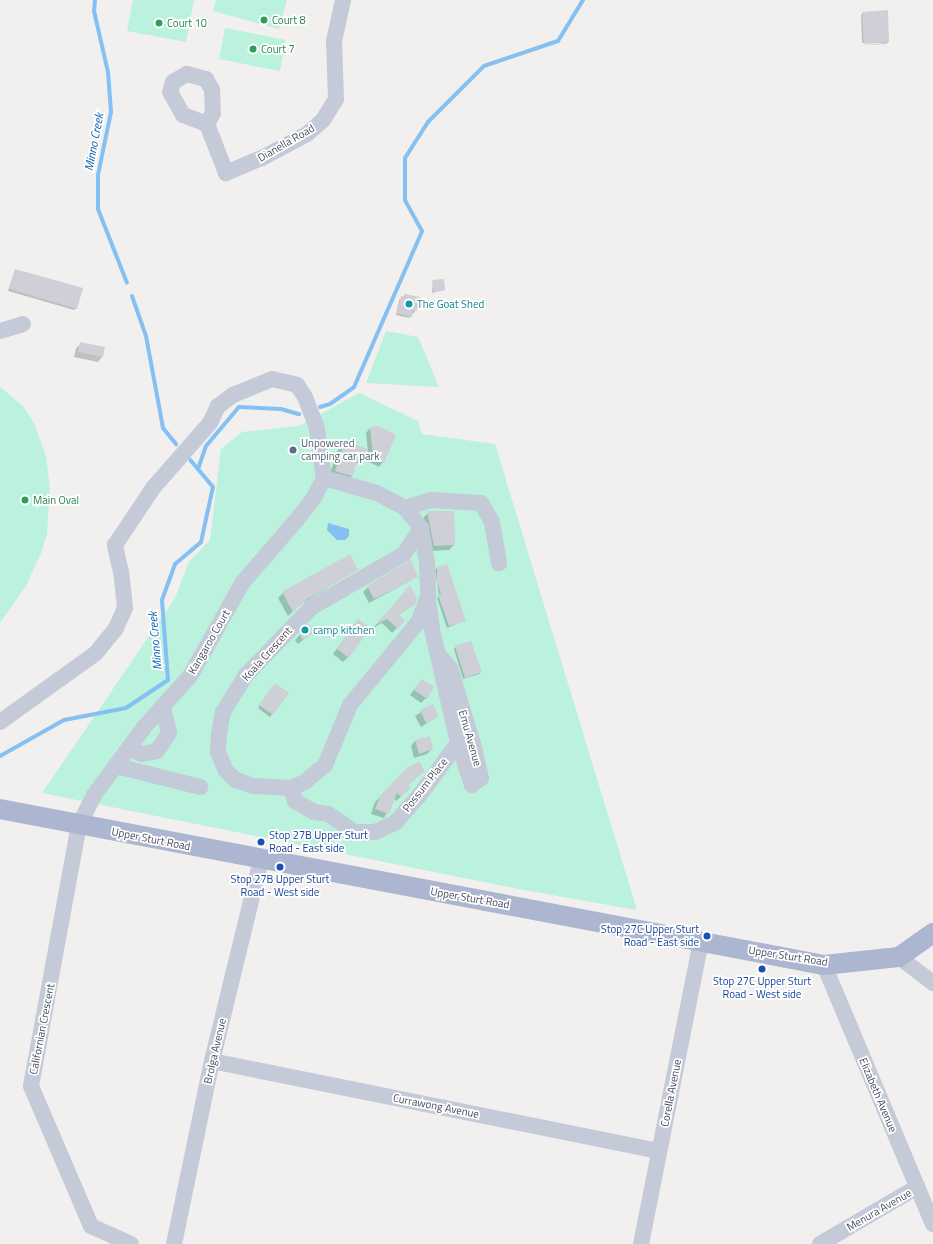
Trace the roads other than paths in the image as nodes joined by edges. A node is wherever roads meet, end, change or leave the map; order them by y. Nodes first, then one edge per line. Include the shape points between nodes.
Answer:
1 (343, 0) edge
2 (207, 124) dead end
3 (23, 324) dead end
4 (0, 331) edge
5 (324, 478) junction
6 (405, 508) junction
7 (421, 528) junction
8 (499, 563) dead end
9 (428, 596) junction
10 (438, 654) junction
11 (163, 706) junction
12 (0, 722) edge
13 (458, 743) junction
14 (128, 748) junction
15 (116, 766) junction
16 (200, 787) dead end
17 (290, 788) junction
18 (90, 804) joint
19 (0, 809) edge
20 (79, 825) junction
21 (261, 860) junction
22 (933, 933) edge
23 (701, 941) junction
24 (899, 957) junction
25 (824, 965) junction
26 (933, 983) edge
27 (212, 1061) junction
28 (659, 1151) junction
29 (917, 1187) junction
30 (933, 1224) edge
31 (131, 1244) edge
32 (174, 1244) edge
33 (641, 1244) edge
34 (820, 1244) edge

1 - 2 street, Dianella Road via 334,41 336,99 324,120 307,134 262,158 226,173
3 - 4 street
5 - 6 street via 377,493
5 - 11 street, Kangaroo Court via 313,499 243,582 190,676
5 - 12 street via 317,429 306,397 297,385 272,379 233,395 218,406 210,423 152,488 115,545 125,608 116,628 96,654
6 - 7 street
6 - 8 street via 431,500 481,503 492,522
7 - 9 street, Koala Crescent via 427,562
7 - 17 street, Koala Crescent via 404,554 312,607 246,675 223,712 218,752 226,771 236,780 253,786
9 - 10 street, Emu Avenue
9 - 17 street, Koala Crescent via 419,621 350,705 325,765 305,782
10 - 13 street, Emu Avenue
10 - 13 street, Emu Avenue via 450,668 473,744 481,778 472,785
11 - 14 street, Kangaroo Court
11 - 14 street via 169,733 157,751 142,754
13 - 17 street, Possum Place via 396,822 375,832 355,832 328,814 314,812 295,801
14 - 15 street, Kangaroo Court
15 - 16 street
15 - 18 street, Kangaroo Court
18 - 20 street, Californian Crescent
19 - 20 main road, Upper Sturt Road
20 - 21 main road, Upper Sturt Road
20 - 31 street, Californian Crescent via 31,1086 91,1226
21 - 23 main road, Upper Sturt Road
21 - 27 street, Brolga Avenue
22 - 24 main road, Upper Sturt Road
23 - 25 main road, Upper Sturt Road
23 - 28 street, Corella Avenue
24 - 25 main road, Upper Sturt Road
24 - 26 street
25 - 29 street, Elizabeth Avenue
27 - 28 street, Currawong Avenue
27 - 32 street, Brolga Avenue
28 - 33 street, Corella Avenue
29 - 30 street, Elizabeth Avenue
29 - 34 street, Menura Avenue

